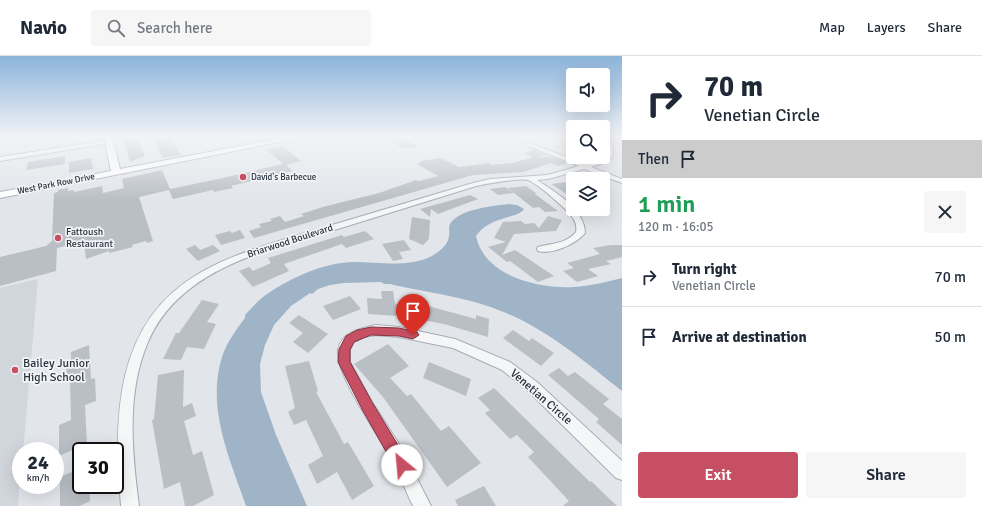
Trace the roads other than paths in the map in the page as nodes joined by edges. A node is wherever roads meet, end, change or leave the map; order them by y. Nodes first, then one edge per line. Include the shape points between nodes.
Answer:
1 (111, 158) edge
2 (193, 158) edge
3 (563, 158) edge
4 (591, 164) edge
5 (583, 166) junction
6 (116, 173) junction
7 (531, 179) junction
8 (622, 181) edge
9 (0, 195) edge
10 (541, 249) dead end
11 (622, 472) edge
12 (130, 506) edge
13 (422, 506) edge

1 - 6 main road
2 - 6 main road, West Park Row Drive
3 - 5 street
4 - 5 street, Briarwood Boulevard
5 - 7 street, Briarwood Boulevard via 548,177
5 - 8 street
6 - 9 main road, West Park Row Drive
7 - 10 street via 568,206 580,222 580,231 575,239
7 - 12 street, Briarwood Boulevard via 475,184 253,252 208,272 174,296 156,317 139,347 130,379 125,420
11 - 13 street, Venetian Circle via 532,386 506,366 455,344 399,332 376,330 361,333 350,339 344,349 344,362 367,407 396,452

